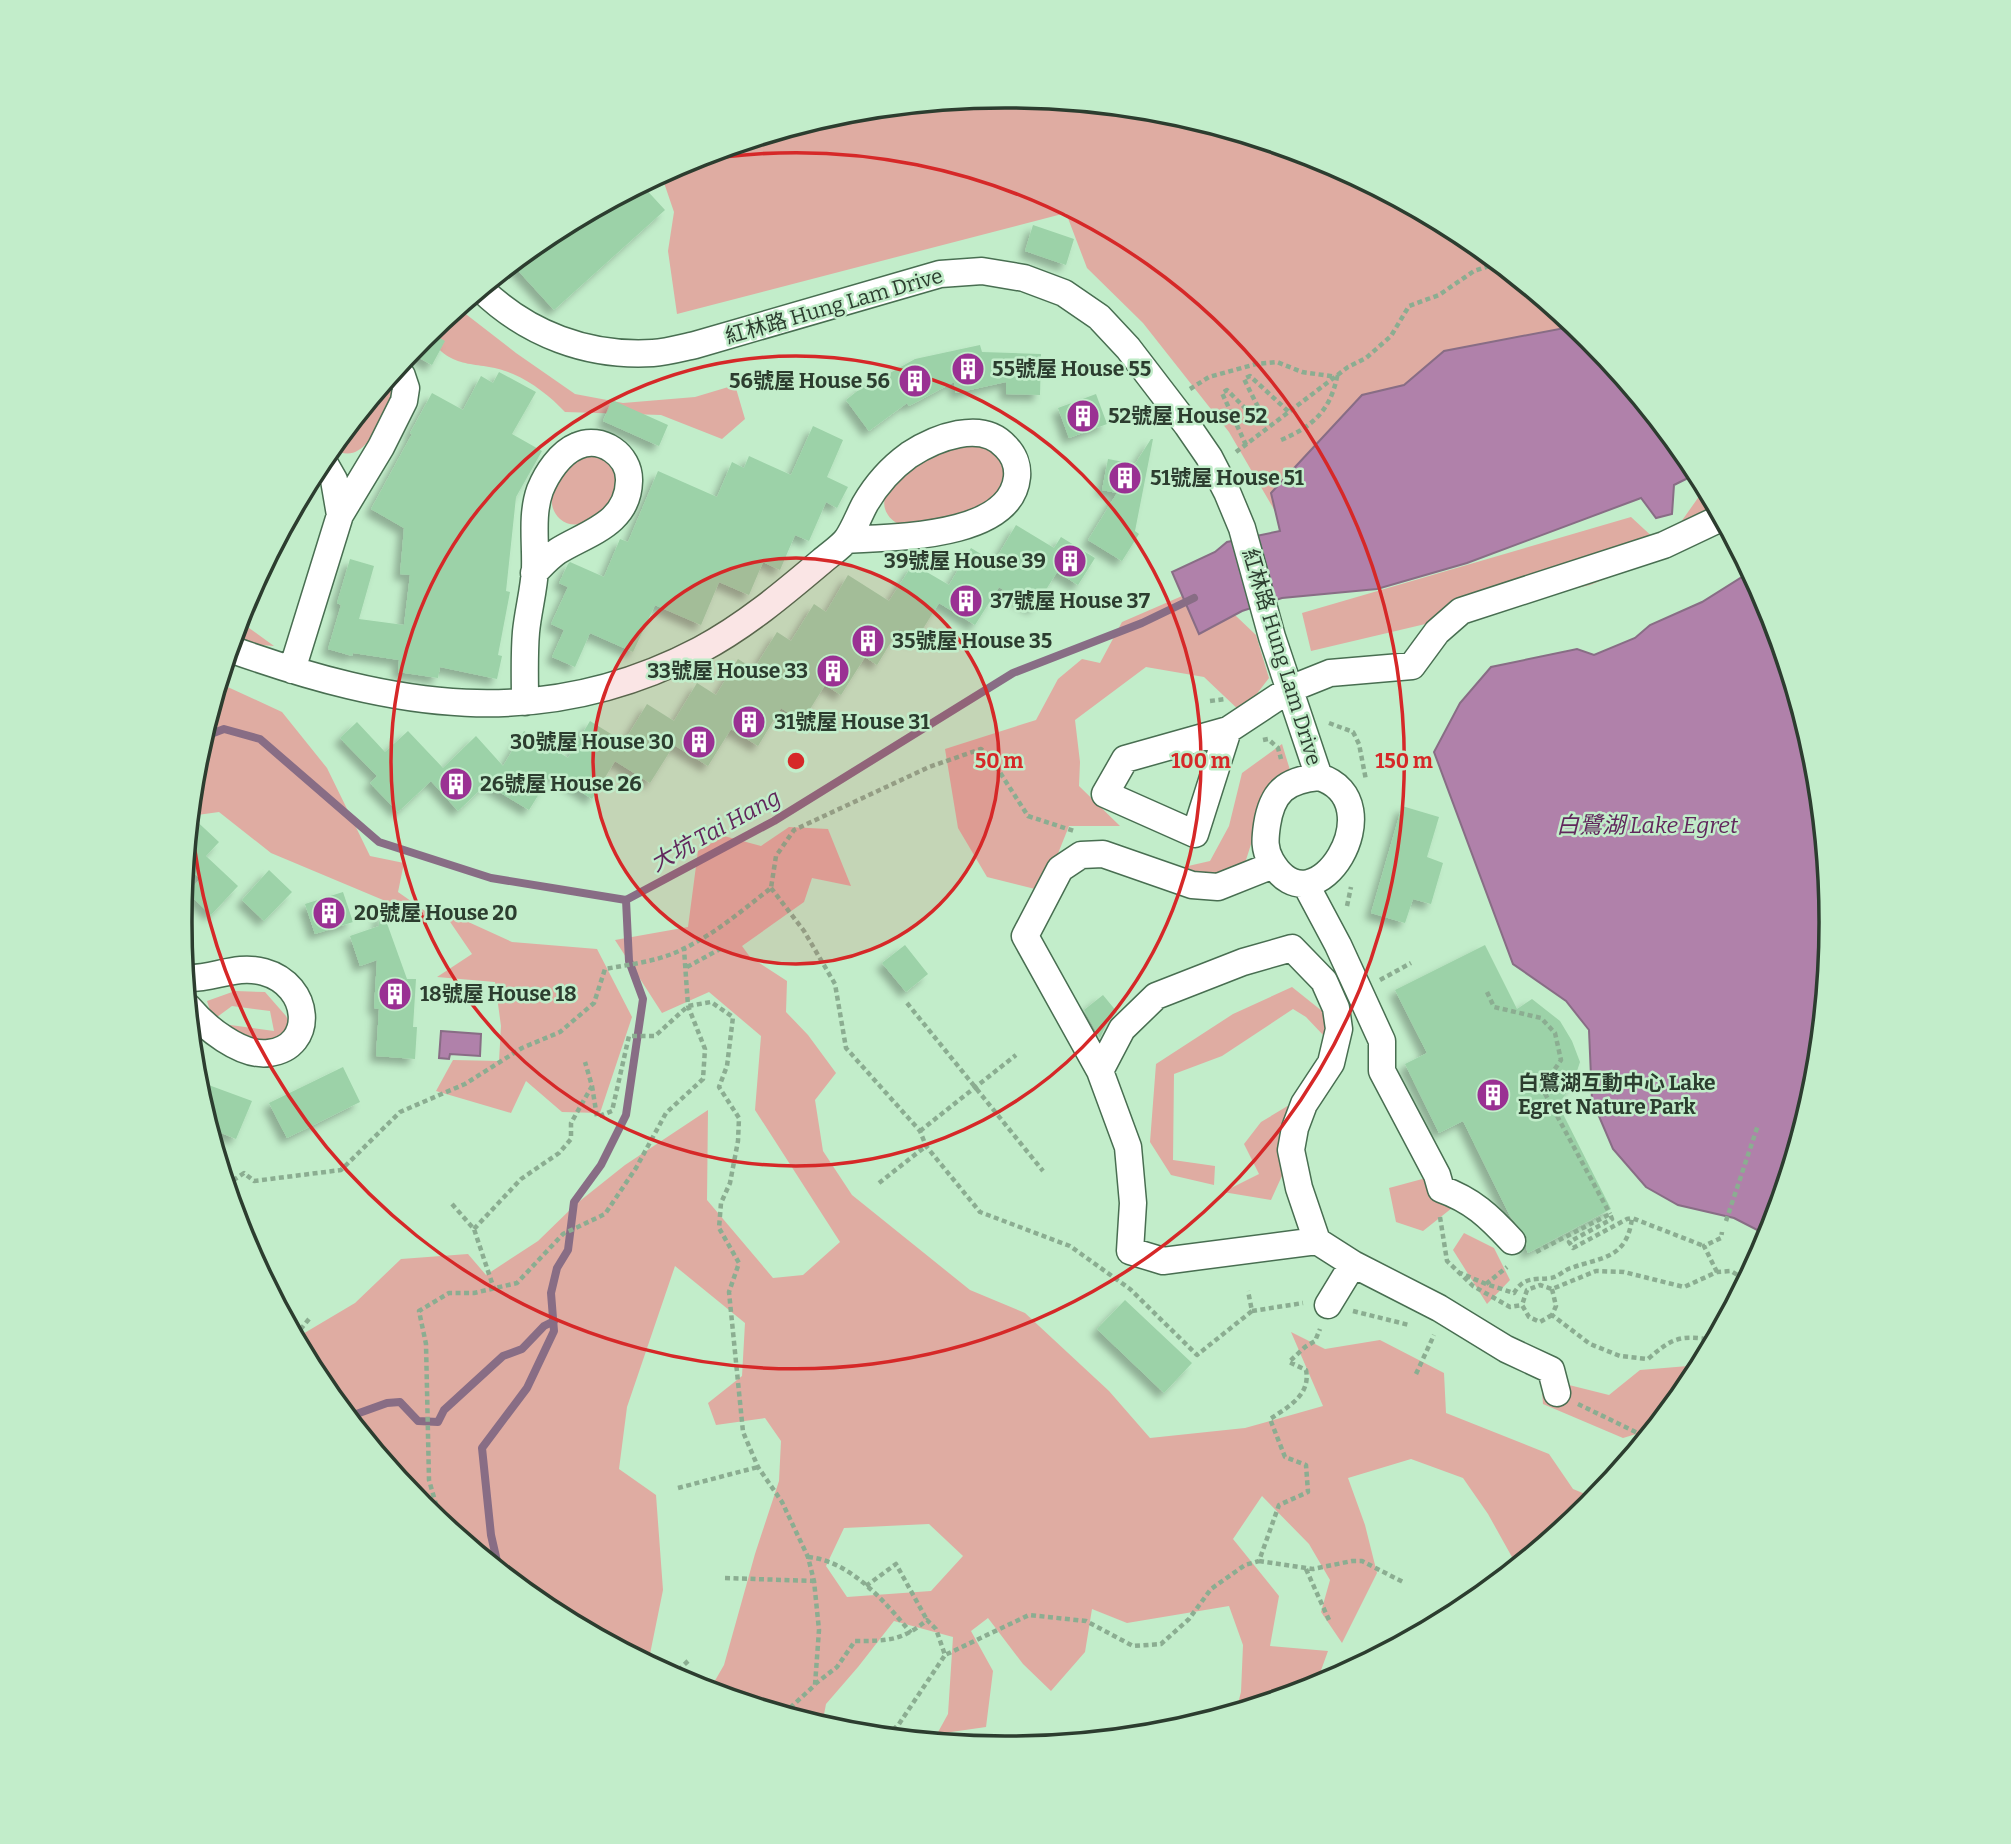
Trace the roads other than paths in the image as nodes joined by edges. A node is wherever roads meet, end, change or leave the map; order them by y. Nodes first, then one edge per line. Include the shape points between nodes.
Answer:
1 (487, 295) edge
2 (402, 377) edge
3 (329, 471) edge
4 (340, 515) junction
5 (1713, 522) edge
6 (846, 540) junction
7 (534, 573) junction
8 (238, 652) edge
9 (292, 670) junction
10 (1290, 689) junction
11 (526, 702) junction
12 (1228, 730) junction
13 (1319, 776) junction
14 (1273, 865) junction
15 (1306, 886) junction
16 (194, 979) edge
17 (198, 1019) edge
18 (1100, 1071) junction
19 (1317, 1241) junction
20 (1518, 1254) road end
21 (1353, 1264) junction
22 (1328, 1305) road end
23 (1556, 1393) road end

1 - 10 street, 紅林路 Hung Lam Drive via 534,329 573,345 614,353 655,353 940,274 982,271 1024,278 1064,293 1128,348 1209,457 1242,528
2 - 4 street via 404,401
3 - 4 street
4 - 9 street
5 - 10 street via 1664,545 1461,611 1437,632 1412,666 1330,673
6 - 6 street via 878,483 930,444 972,432 986,433 999,439 1015,461 1015,488 1008,500 977,520 932,534
6 - 11 street via 774,602 701,649 620,683
7 - 7 street via 537,502 551,470 578,445 605,445 625,463 629,476 629,489 616,514 596,533 556,552
7 - 11 street via 526,633
8 - 9 street
9 - 11 street via 405,698 448,703
10 - 12 street
10 - 13 street, 紅林路 Hung Lam Drive
12 - 12 street via 1125,759 1105,794 1195,834
13 - 14 street, 紅林路 Hung Lam Drive via 1303,778 1276,796 1265,838
13 - 15 street, 紅林路 Hung Lam Drive via 1341,789 1351,818 1339,860
14 - 15 street via 1291,882
14 - 18 street via 1218,887 1192,886 1103,854 1081,855 1060,869 1026,936
15 - 20 street via 1382,1041 1382,1071 1441,1189 1465,1198 1494,1222
16 - 17 street via 236,969 265,972 289,984 302,1005 294,1039 266,1054 227,1041
18 - 19 street via 1128,1147 1133,1203 1130,1251 1163,1261
18 - 19 street via 1122,1029 1156,996 1292,947 1324,981 1336,1007 1339,1029 1331,1063 1294,1128 1291,1150
19 - 21 street
21 - 22 street
21 - 23 street via 1551,1370

